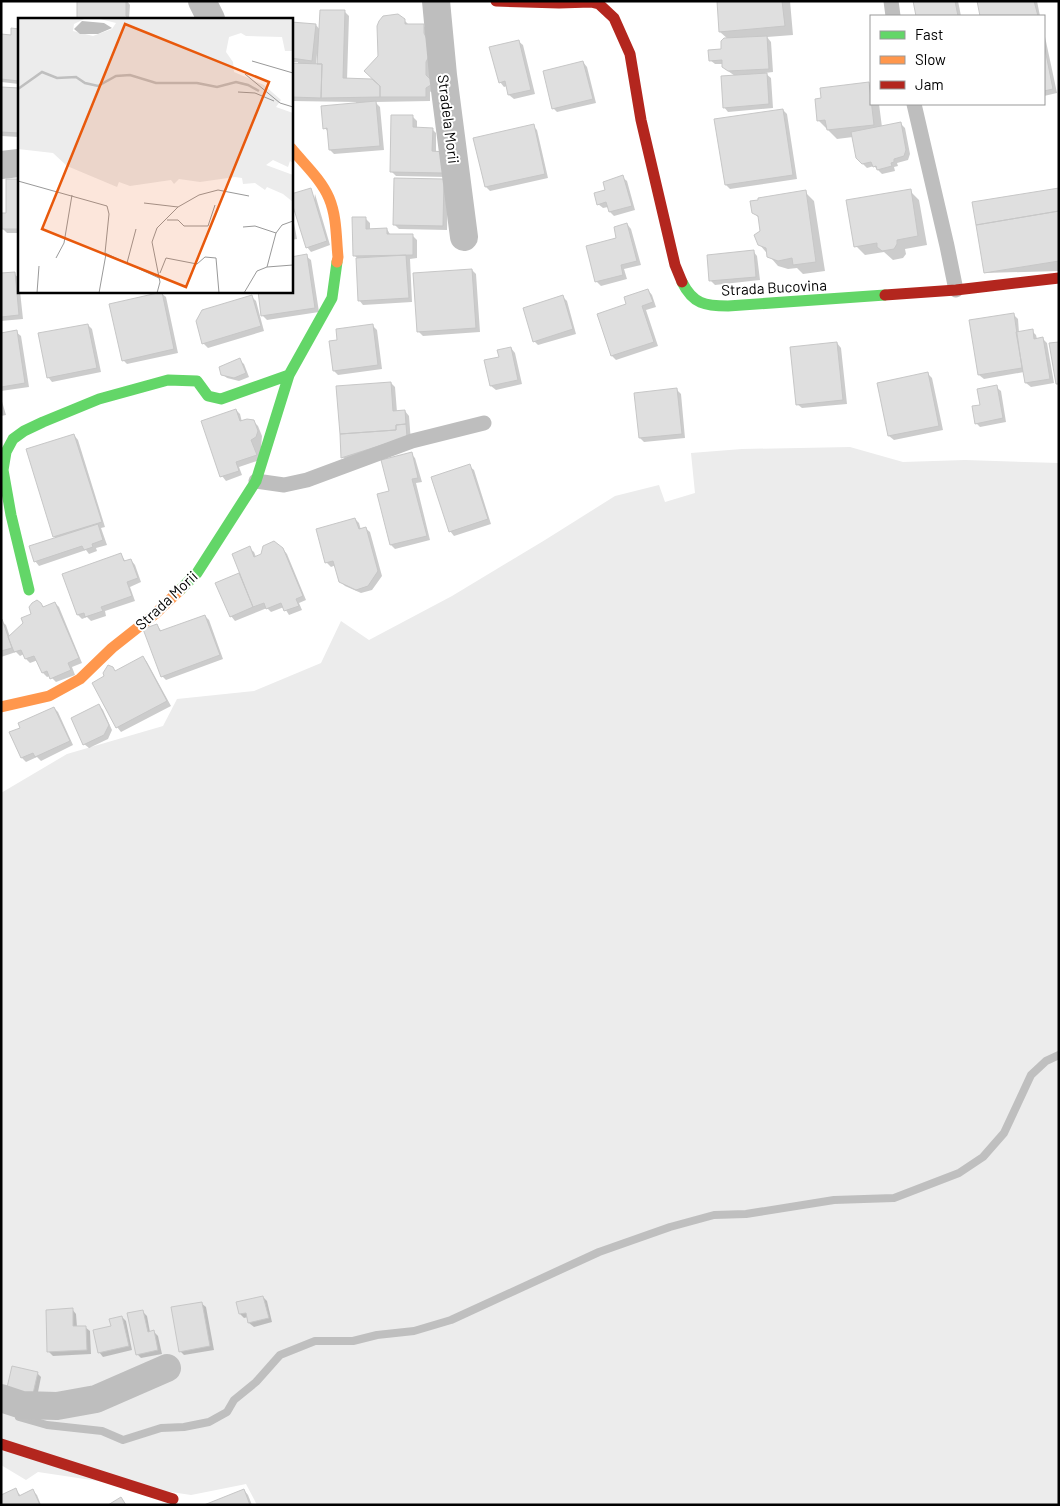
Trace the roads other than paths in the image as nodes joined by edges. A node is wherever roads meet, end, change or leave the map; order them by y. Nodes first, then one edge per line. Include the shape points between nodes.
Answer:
1 (202, 1) edge
2 (436, 1) edge
3 (496, 1) edge
4 (891, 1) edge
5 (591, 2) edge
6 (894, 15) edge
7 (202, 18) edge
8 (210, 18) edge
9 (914, 105) edge
10 (292, 149) edge
11 (18, 163) edge
12 (1, 165) edge
13 (464, 237) dead end
14 (1059, 278) edge
15 (956, 290) junction
16 (289, 376) junction
17 (484, 423) dead end
18 (256, 481) junction
19 (29, 590) dead end
20 (1, 707) edge
21 (167, 1368) dead end
22 (1, 1398) edge
23 (1, 1444) edge
24 (173, 1499) dead end

1 - 7 street
1 - 8 street
2 - 13 street, Stradela Morii
3 - 5 street, Strada Bucovina
4 - 6 lane
5 - 15 street, Strada Bucovina via 599,4 614,18 630,54 641,120 675,265 695,300 728,306
9 - 15 lane
10 - 16 street, Strada Morii via 329,198 335,220 338,257 332,298
11 - 12 street
14 - 15 street, Strada Bucovina
16 - 18 street, Strada Morii
16 - 19 street via 221,399 208,396 198,381 168,380 99,399 43,422 13,439 6,452 3,470
17 - 18 lane via 412,441 307,480 284,485
18 - 20 street, Strada Morii via 197,573 155,614 80,679 49,696
21 - 22 street via 96,1398 57,1406 22,1405
23 - 24 street

